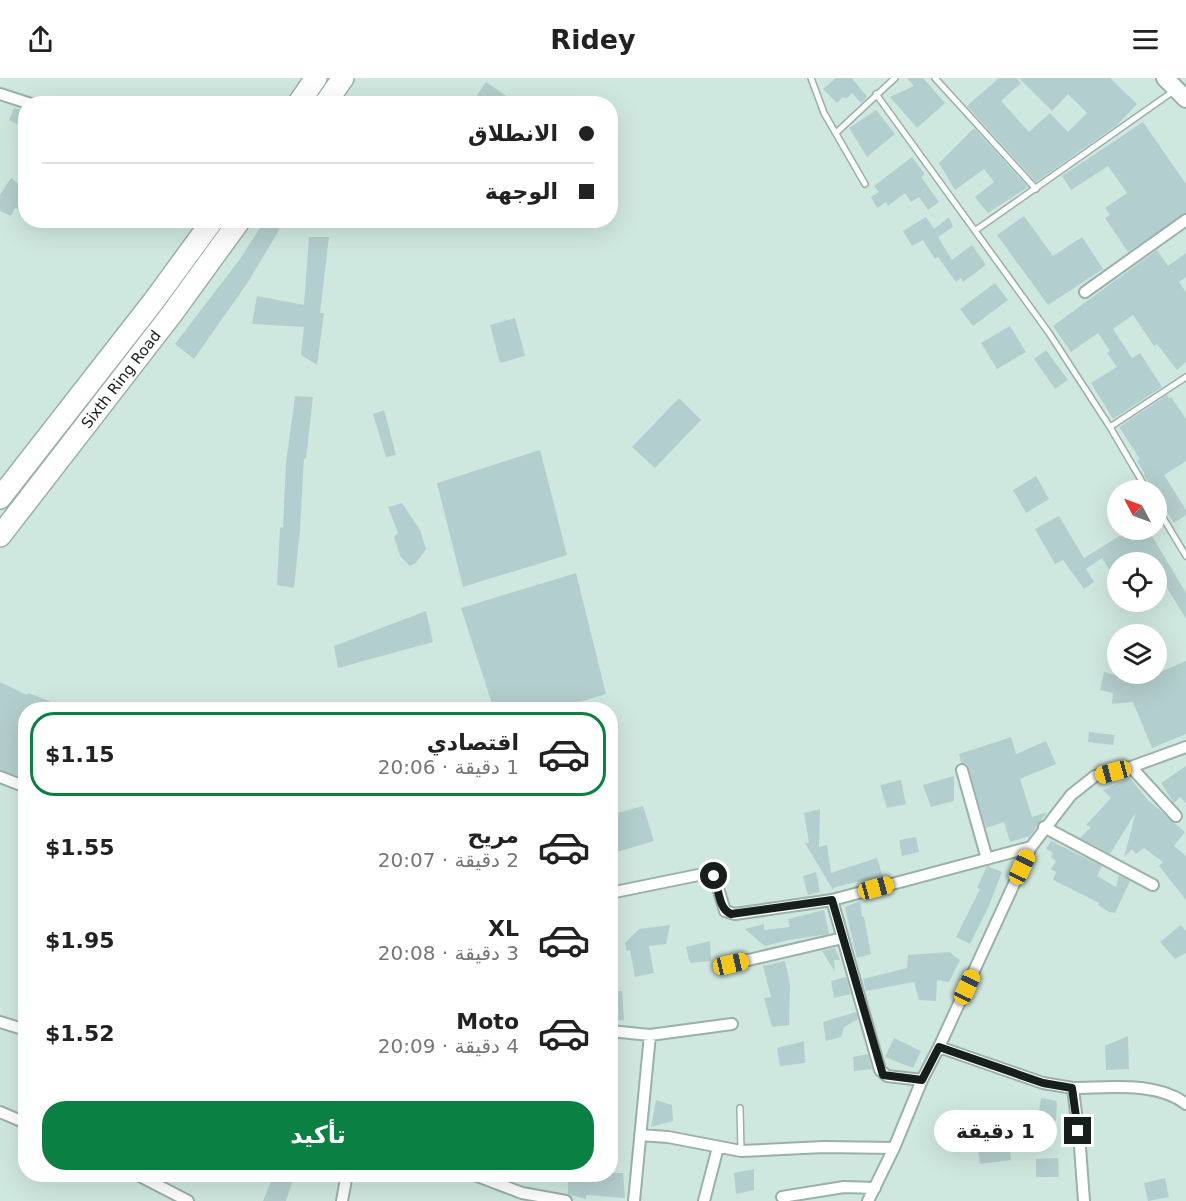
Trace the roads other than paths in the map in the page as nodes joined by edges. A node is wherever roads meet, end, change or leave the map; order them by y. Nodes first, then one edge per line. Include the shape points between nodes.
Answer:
1 (316, 78) edge
2 (343, 78) edge
3 (811, 78) edge
4 (895, 78) edge
5 (934, 78) edge
6 (1176, 89) edge
7 (0, 94) edge
8 (876, 94) junction
9 (304, 96) edge
10 (331, 96) edge
11 (18, 100) edge
12 (836, 133) junction
13 (865, 184) dead end
14 (1036, 189) junction
15 (1186, 220) edge
16 (207, 228) edge
17 (234, 228) edge
18 (975, 230) junction
19 (1084, 292) dead end
20 (1186, 377) edge
21 (1110, 427) junction
22 (1141, 480) edge
23 (0, 498) edge
24 (1167, 524) edge
25 (0, 536) edge
26 (1186, 556) edge
27 (1186, 747) edge
28 (1131, 767) junction
29 (962, 770) dead end
30 (0, 777) edge
31 (18, 784) edge
32 (1176, 816) dead end
33 (1044, 827) junction
34 (1031, 847) junction
35 (987, 859) junction
36 (1153, 885) dead end
37 (618, 890) edge
38 (832, 900) junction
39 (843, 938) junction
40 (731, 964) dead end
41 (0, 1022) edge
42 (732, 1024) dead end
43 (18, 1026) edge
44 (618, 1031) edge
45 (650, 1035) junction
46 (939, 1047) junction
47 (922, 1080) junction
48 (1072, 1088) junction
49 (1186, 1104) edge
50 (740, 1108) dead end
51 (0, 1112) edge
52 (18, 1120) edge
53 (640, 1135) junction
54 (718, 1148) junction
55 (894, 1148) junction
56 (741, 1151) junction
57 (151, 1182) edge
58 (345, 1182) edge
59 (493, 1182) edge
60 (875, 1188) junction
61 (783, 1197) dead end
62 (188, 1201) edge
63 (342, 1201) edge
64 (566, 1201) edge
65 (634, 1201) edge
66 (704, 1201) edge
67 (868, 1201) edge
68 (1084, 1201) edge

1 - 9 highway
2 - 10 highway
3 - 12 lane
4 - 8 lane
5 - 14 lane
6 - 14 lane
7 - 11 street
8 - 12 lane
8 - 18 lane
12 - 13 lane
14 - 18 lane
15 - 19 street
16 - 23 highway, Sixth Ring Road
17 - 25 highway, Sixth Ring Road
18 - 21 lane
20 - 21 lane
21 - 22 lane
24 - 26 lane
27 - 28 street
28 - 32 street
28 - 33 street via 1095,776 1071,795
29 - 35 street
30 - 31 street
33 - 34 street
33 - 36 street
34 - 35 street
34 - 46 street
35 - 38 street
37 - 38 street via 708,873 715,878 723,908 731,914
38 - 39 street
39 - 40 street
39 - 47 street via 880,1070 887,1077
41 - 43 street
42 - 45 street
44 - 45 street
45 - 53 street
46 - 47 street
46 - 48 street via 1043,1083
47 - 55 street
48 - 49 street via 1149,1089
48 - 68 street
50 - 56 lane
51 - 52 street
53 - 54 street
53 - 65 street
54 - 56 street
54 - 66 street
55 - 56 street
55 - 60 street
57 - 62 street
58 - 63 street
59 - 64 street via 522,1193
60 - 61 street via 844,1187
60 - 67 street

